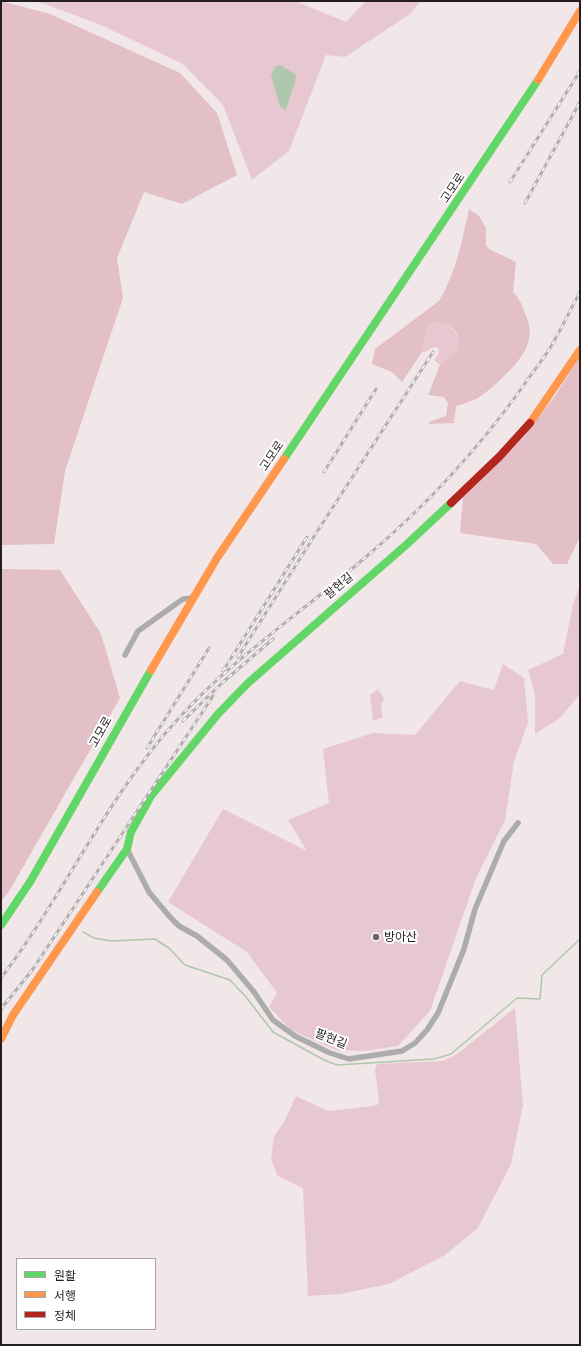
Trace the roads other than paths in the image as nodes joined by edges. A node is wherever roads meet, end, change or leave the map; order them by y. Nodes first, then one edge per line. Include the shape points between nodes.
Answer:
1 (580, 11) edge
2 (580, 350) edge
3 (194, 598) junction
4 (125, 655) dead end
5 (518, 823) dead end
6 (127, 849) junction
7 (1, 926) edge
8 (1, 1039) edge

1 - 3 main road, 고모로 via 526,100 217,558
2 - 6 main road, 팔현길 via 532,421 500,456 406,545 248,683 218,714 151,796 134,826
3 - 4 street via 183,599 138,631
3 - 7 main road, 고모로 via 30,882
5 - 6 street, 팔현길 via 504,841 475,909 464,949 447,991 438,1013 427,1030 415,1043 402,1051 349,1059 295,1036 273,1020 227,960 169,916 149,892
6 - 8 main road, 팔현길 via 13,1015

